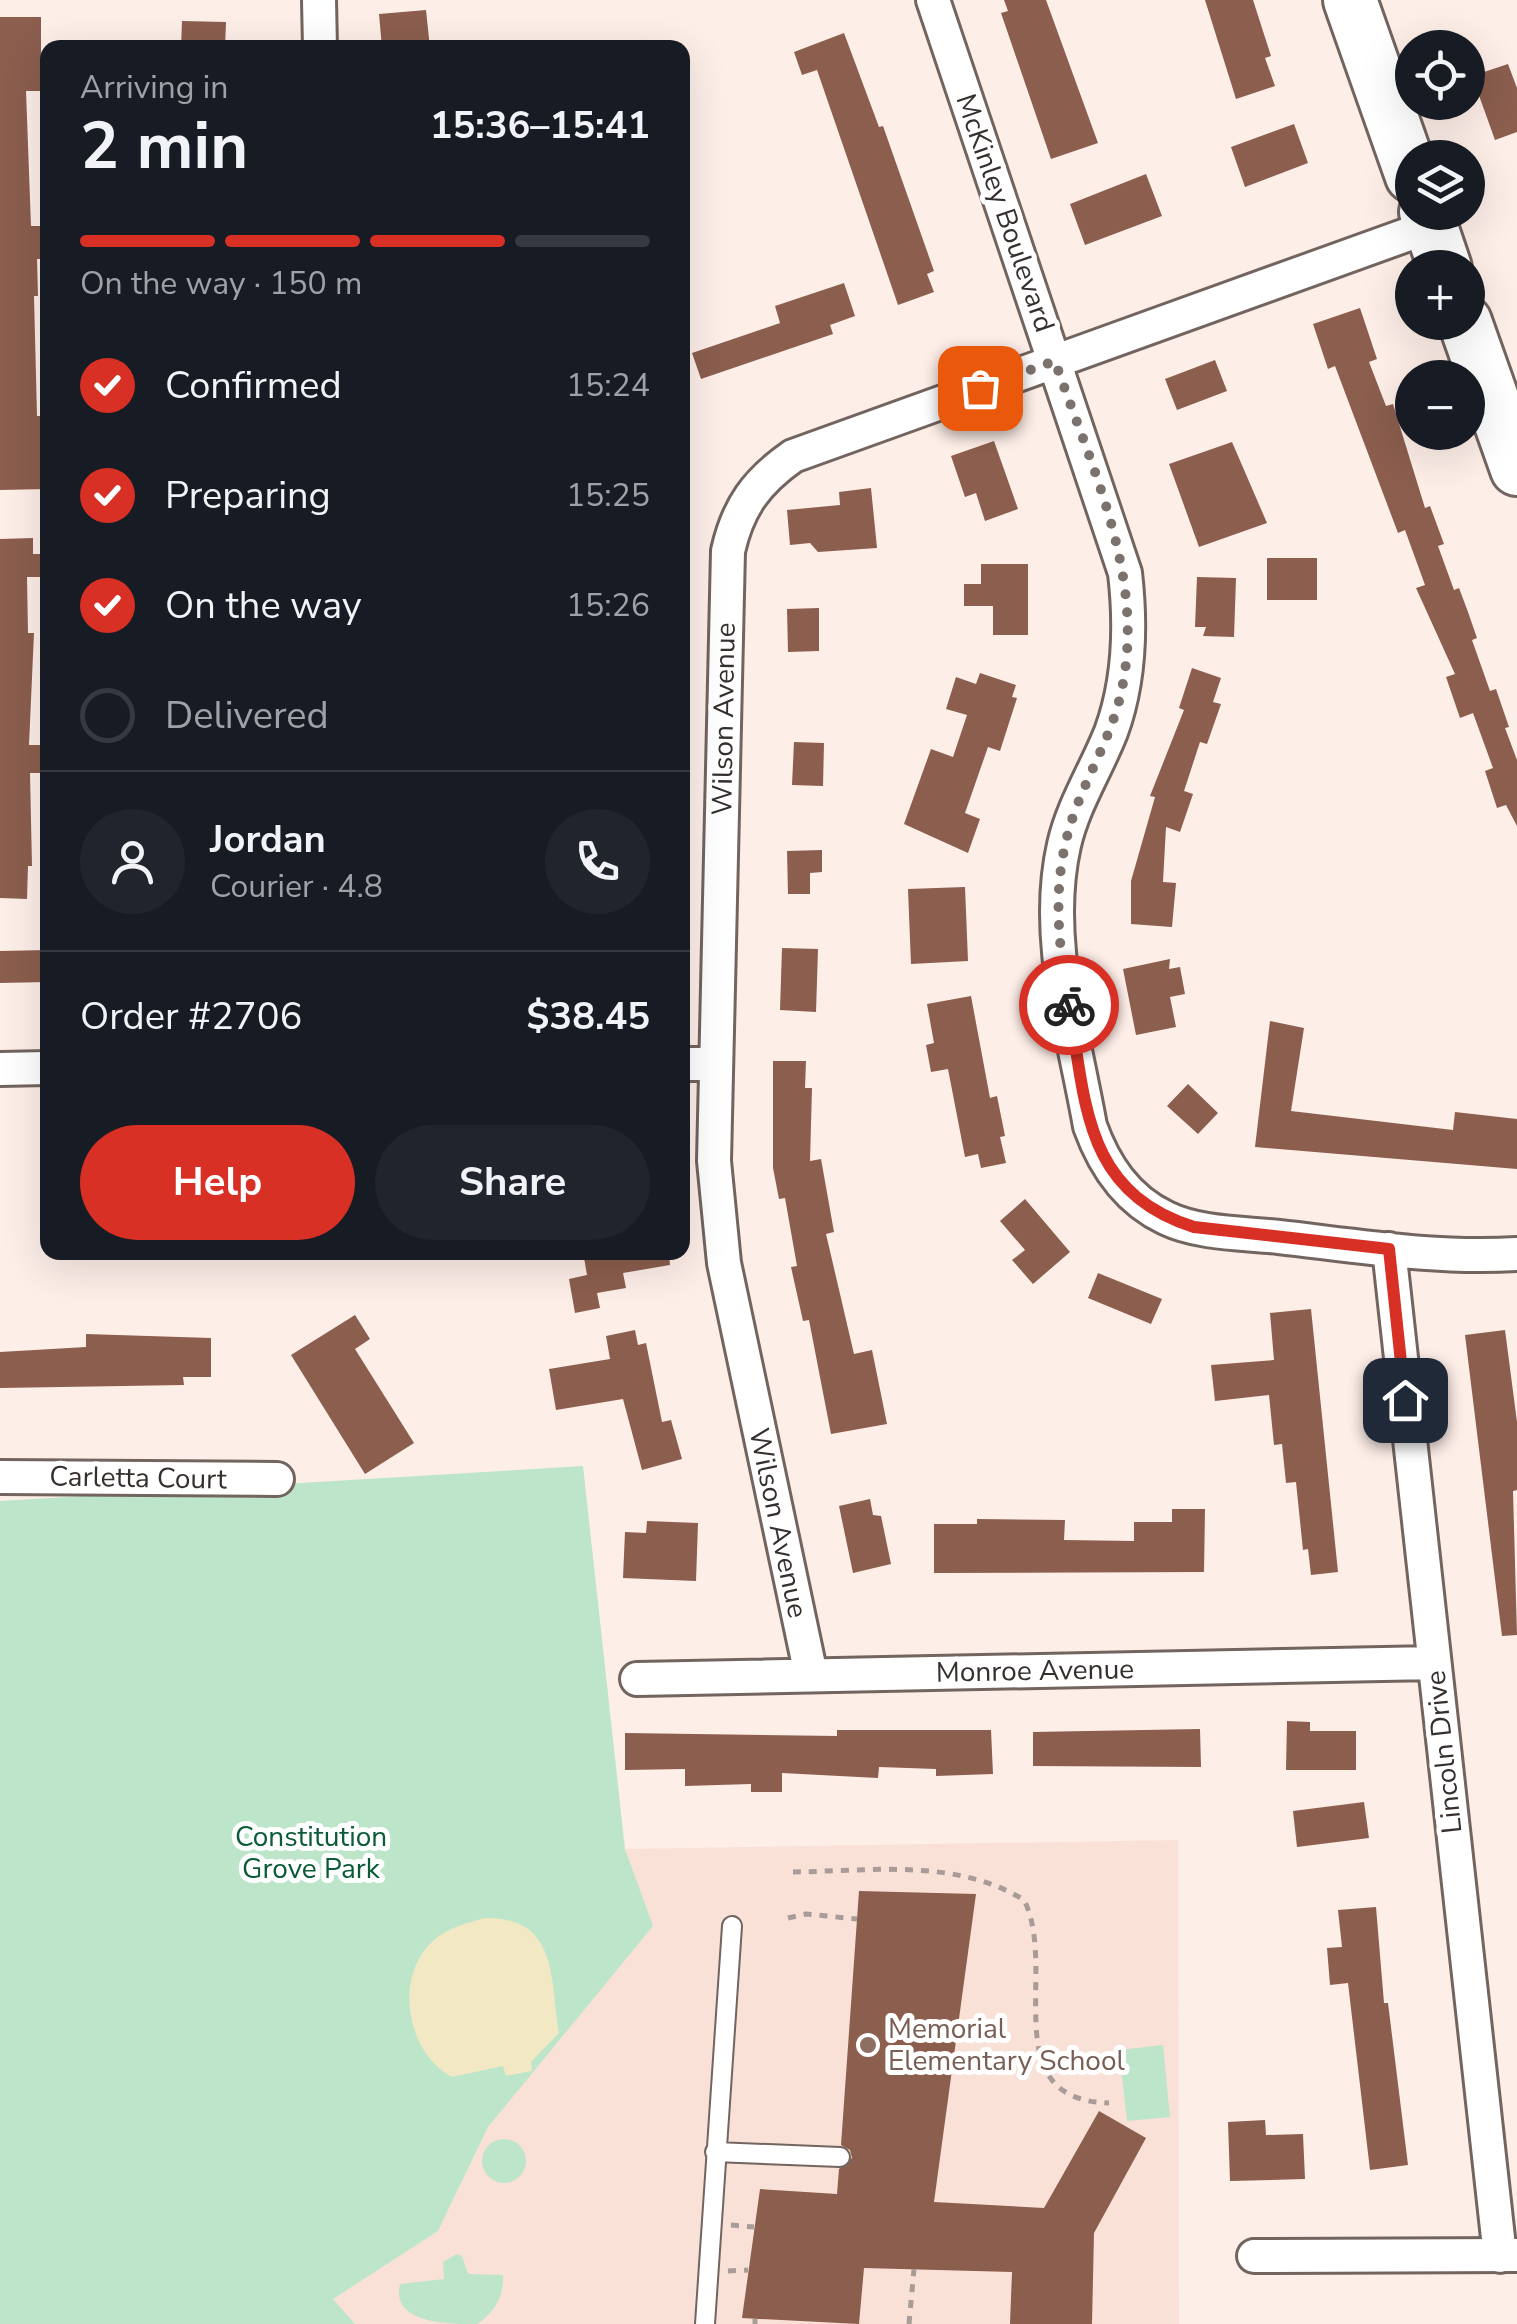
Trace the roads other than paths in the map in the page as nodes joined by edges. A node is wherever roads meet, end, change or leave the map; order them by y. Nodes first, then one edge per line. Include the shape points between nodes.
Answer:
1 (319, 0) edge
2 (933, 0) edge
3 (1350, 0) edge
4 (320, 40) edge
5 (1399, 140) edge
6 (1434, 235) edge
7 (1471, 340) edge
8 (1055, 361) junction
9 (1517, 468) edge
10 (690, 1064) edge
11 (716, 1064) junction
12 (40, 1068) edge
13 (0, 1069) edge
14 (1389, 1249) junction
15 (1517, 1254) edge
16 (0, 1477) edge
17 (277, 1479) dead end
18 (1434, 1664) junction
19 (810, 1675) junction
20 (637, 1678) dead end
21 (732, 1926) dead end
22 (715, 2152) junction
23 (840, 2157) dead end
24 (1254, 2256) dead end
25 (1509, 2256) edge
26 (705, 2324) edge

1 - 4 street
2 - 8 street, McKinley Boulevard
3 - 5 main road
6 - 8 street, Wilson Avenue
7 - 9 main road
8 - 11 street, Wilson Avenue via 793,456 758,484 735,522 728,551
8 - 14 street, McKinley Boulevard via 1127,591 1123,683 1112,730 1064,843 1057,887 1056,931 1090,1126 1117,1181 1166,1218 1194,1227
10 - 11 street
11 - 19 street, Wilson Avenue via 714,1162 724,1263
12 - 13 street
14 - 15 street, McKinley Boulevard
14 - 18 street, Lincoln Drive
16 - 17 street, Carletta Court
18 - 19 street, Monroe Avenue
18 - 25 street, Lincoln Drive
19 - 20 street, Monroe Avenue
21 - 22 lane
22 - 23 lane
22 - 26 lane
24 - 25 street

